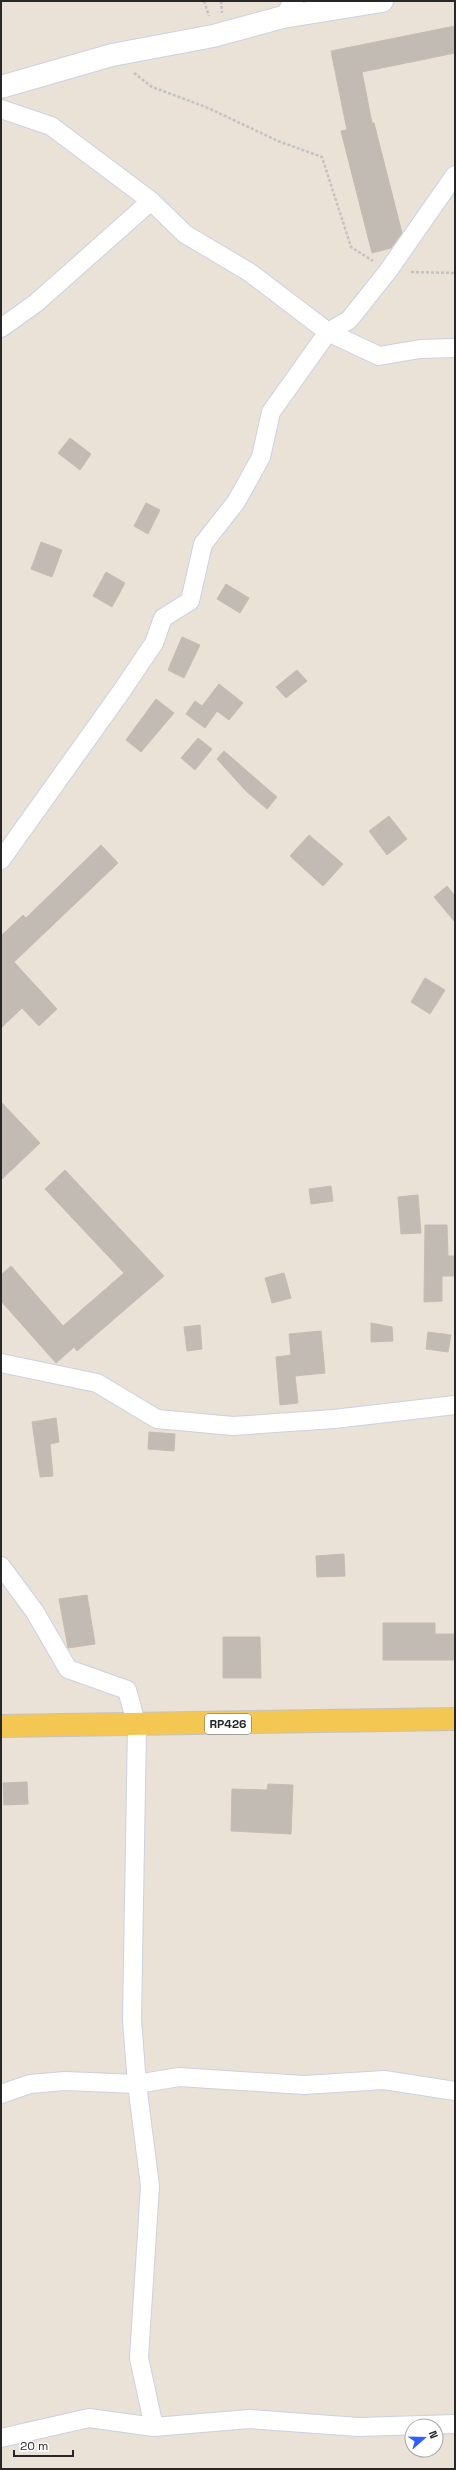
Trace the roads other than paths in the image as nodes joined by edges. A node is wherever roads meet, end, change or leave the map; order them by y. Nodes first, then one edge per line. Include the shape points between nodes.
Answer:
1 (382, 1) edge
2 (288, 9) edge
3 (1, 87) edge
4 (1, 109) edge
5 (455, 175) edge
6 (151, 200) junction
7 (1, 328) edge
8 (328, 332) junction
9 (455, 348) edge
10 (1, 860) edge
11 (1, 1364) edge
12 (455, 1405) edge
13 (1, 1566) edge
14 (455, 1720) edge
15 (1, 1726) edge
16 (137, 1726) junction
17 (137, 2084) junction
18 (455, 2091) edge
19 (1, 2094) edge
20 (455, 2424) edge
21 (154, 2427) junction
22 (1, 2438) edge

1 - 2 street
2 - 3 street via 213,36 112,55
4 - 6 street via 52,126
5 - 8 street via 388,271 349,320
6 - 7 street via 41,298
6 - 8 street via 185,234 249,272
8 - 9 street via 379,356 420,349
8 - 10 street via 271,412 261,458 236,502 203,544 190,601 163,618 154,643
11 - 12 street via 97,1383 157,1419 233,1426 334,1419
13 - 16 street via 35,1612 68,1669 127,1690
14 - 16 main road, RP426
15 - 16 main road, RP426
16 - 17 street via 132,2020
17 - 18 street via 179,2077 304,2085 384,2080
17 - 19 street via 65,2081 30,2084
17 - 21 street via 150,2186 139,2358
20 - 21 street via 358,2427 249,2419
21 - 22 street via 89,2418

